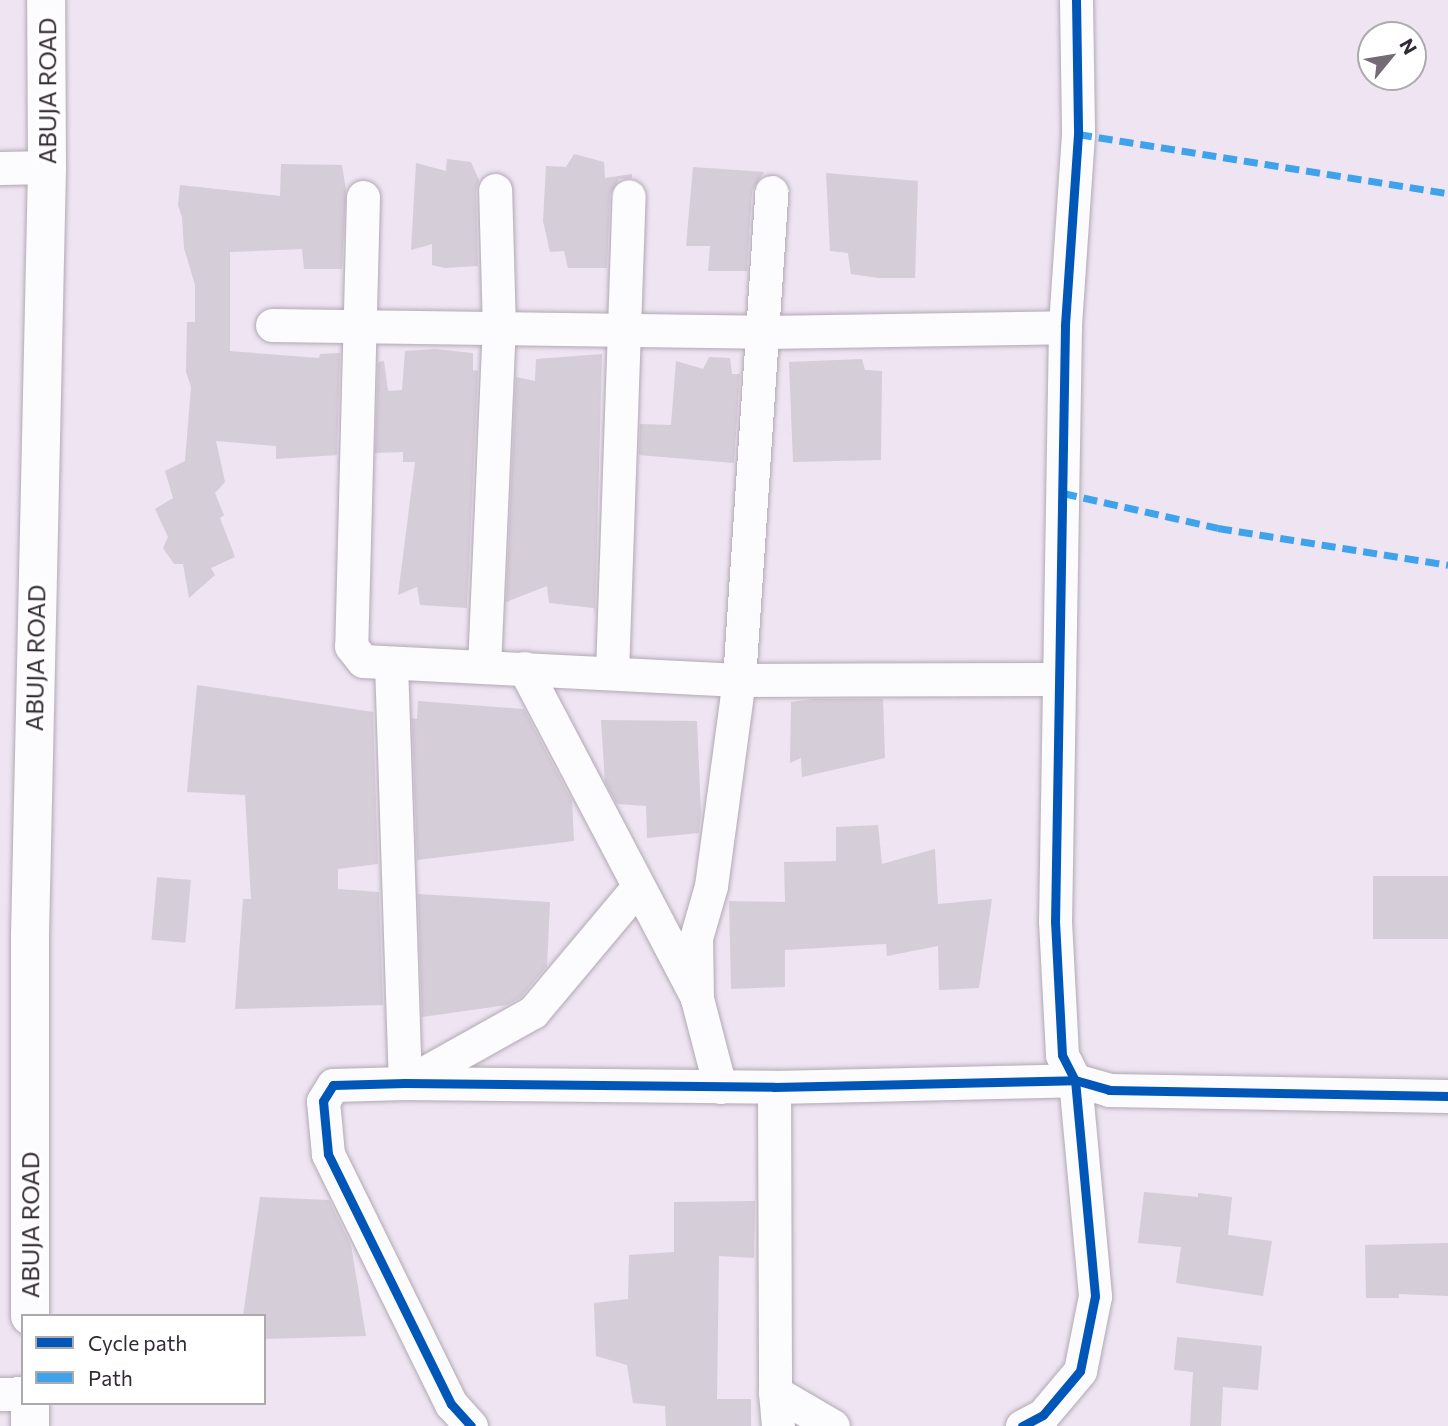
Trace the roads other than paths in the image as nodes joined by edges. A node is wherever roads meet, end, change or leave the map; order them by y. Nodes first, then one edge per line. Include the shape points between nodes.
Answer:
1 (46, 0) edge
2 (1076, 0) edge
3 (47, 167) junction
4 (0, 168) edge
5 (495, 190) dead end
6 (772, 192) dead end
7 (629, 196) dead end
8 (363, 197) dead end
9 (272, 325) dead end
10 (361, 327) junction
11 (1065, 327) junction
12 (499, 329) junction
13 (626, 331) junction
14 (763, 332) junction
15 (391, 663) junction
16 (484, 667) junction
17 (524, 668) junction
18 (611, 672) junction
19 (1059, 679) junction
20 (739, 680) junction
21 (638, 887) junction
22 (697, 999) junction
23 (1075, 1080) junction
24 (405, 1083) junction
25 (720, 1087) junction
26 (774, 1087) junction
27 (1448, 1096) edge
28 (30, 1314) edge
29 (775, 1392) junction
30 (21, 1393) edge
31 (0, 1394) edge
32 (30, 1405) edge
33 (30, 1426) edge
34 (471, 1426) edge
35 (778, 1426) edge
36 (833, 1426) edge
37 (1023, 1426) edge

1 - 3 main road, ABUJA ROAD
2 - 11 street via 1078,134
3 - 4 street
3 - 28 main road, ABUJA ROAD via 30,922
5 - 12 street
6 - 14 street
7 - 13 street
8 - 10 street
9 - 10 street
10 - 12 street
10 - 15 street via 351,646 363,661
11 - 14 street
11 - 19 street
12 - 13 street
12 - 16 street
13 - 14 street
13 - 18 street
14 - 20 street
15 - 16 street
15 - 24 street
16 - 17 street
17 - 18 street
17 - 21 street
18 - 20 street
19 - 20 street
19 - 23 street via 1055,921 1062,1055
20 - 22 street via 712,886 696,938
21 - 22 street
21 - 24 street via 533,1012
22 - 25 street
23 - 26 street
23 - 27 street via 1109,1090
23 - 37 street via 1095,1296 1080,1371 1043,1415
24 - 25 street
24 - 34 street via 333,1085 323,1101 328,1154 451,1404
25 - 26 street
26 - 29 street
29 - 35 street
29 - 36 street
30 - 31 street
32 - 33 main road

